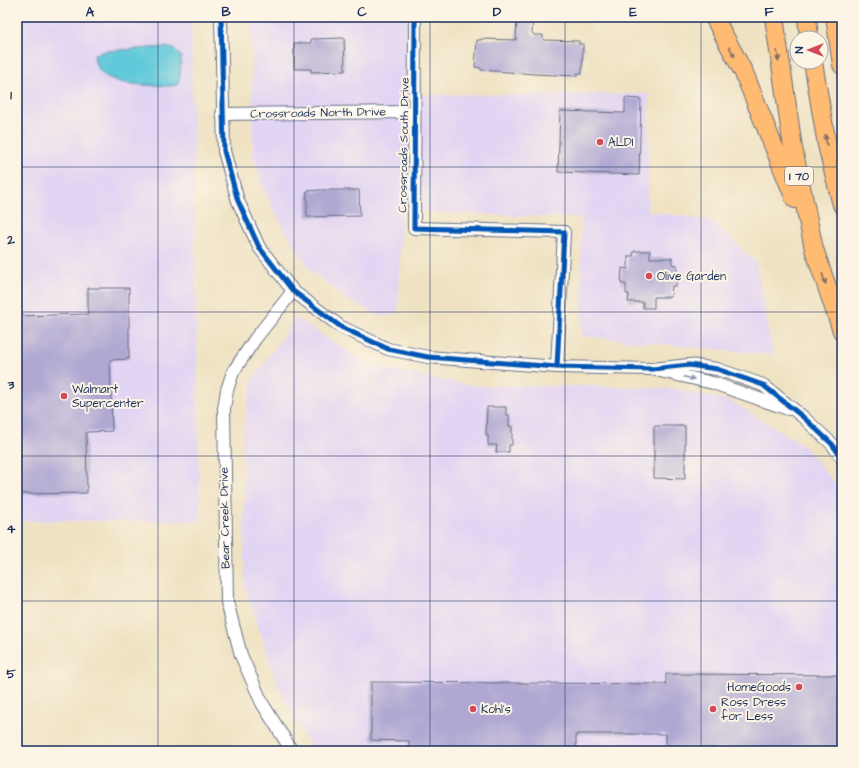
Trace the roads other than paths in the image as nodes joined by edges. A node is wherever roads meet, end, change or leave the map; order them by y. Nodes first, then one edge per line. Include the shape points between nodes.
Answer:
1 (221, 17) edge
2 (416, 17) edge
3 (714, 17) edge
4 (774, 17) edge
5 (806, 17) edge
6 (835, 17) edge
7 (808, 30) edge
8 (842, 65) edge
9 (814, 70) edge
10 (414, 112) junction
11 (222, 114) junction
12 (842, 205) edge
13 (814, 249) junction
14 (293, 291) junction
15 (842, 331) edge
16 (557, 367) junction
17 (842, 458) edge
18 (292, 751) edge

1 - 11 street
2 - 10 street, Crossroads South Drive
3 -> 13 highway via 744,73
4 -> 13 highway, I 70 via 793,148
5 - 7 highway
6 - 8 highway
12 -> 9 highway via 827,145
10 - 11 street, Crossroads North Drive
10 - 16 street, Crossroads South Drive via 414,228 564,232
11 - 14 street via 224,151 238,201 259,246
13 -> 15 highway, I 70
14 - 16 street via 341,326 388,349 428,357
14 - 18 street, Bear Creek Drive via 233,372 224,409 227,602 241,655 262,703
16 - 17 street via 652,369 713,383 795,411 832,444

